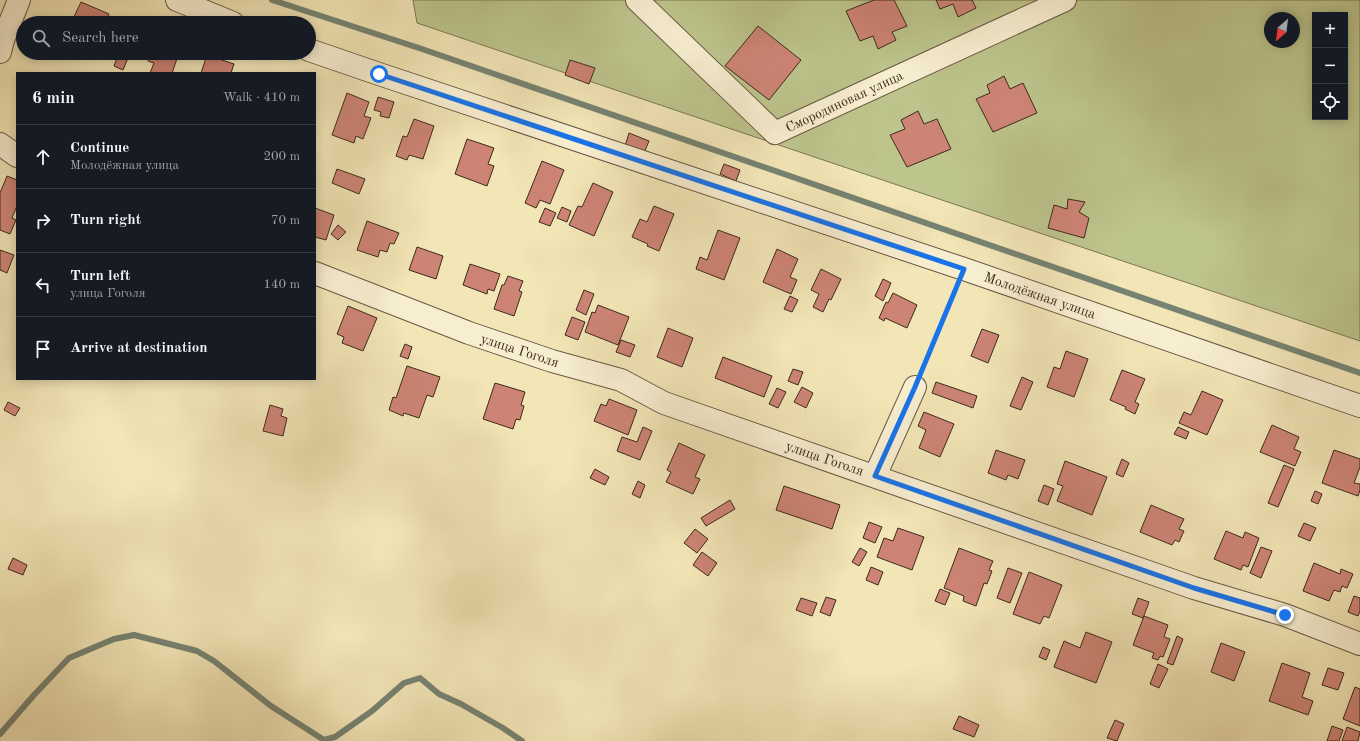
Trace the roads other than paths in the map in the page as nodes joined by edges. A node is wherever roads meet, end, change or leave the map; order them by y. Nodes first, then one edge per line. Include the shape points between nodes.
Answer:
1 (19, 0) edge
2 (177, 0) edge
3 (637, 0) edge
4 (1065, 0) edge
5 (216, 16) edge
6 (0, 52) edge
7 (316, 52) edge
8 (0, 144) edge
9 (16, 155) edge
10 (316, 273) edge
11 (915, 387) road end
12 (1360, 406) edge
13 (875, 476) junction
14 (1360, 644) edge

1 - 6 street
2 - 5 street
3 - 4 street, Смородиновая улица via 774,133
7 - 12 street, Молодёжная улица via 964,269
8 - 9 street
10 - 13 street, улица Гоголя via 469,332 552,361 621,380 664,403
11 - 13 street
13 - 14 street, улица Гоголя via 1194,588 1285,615

